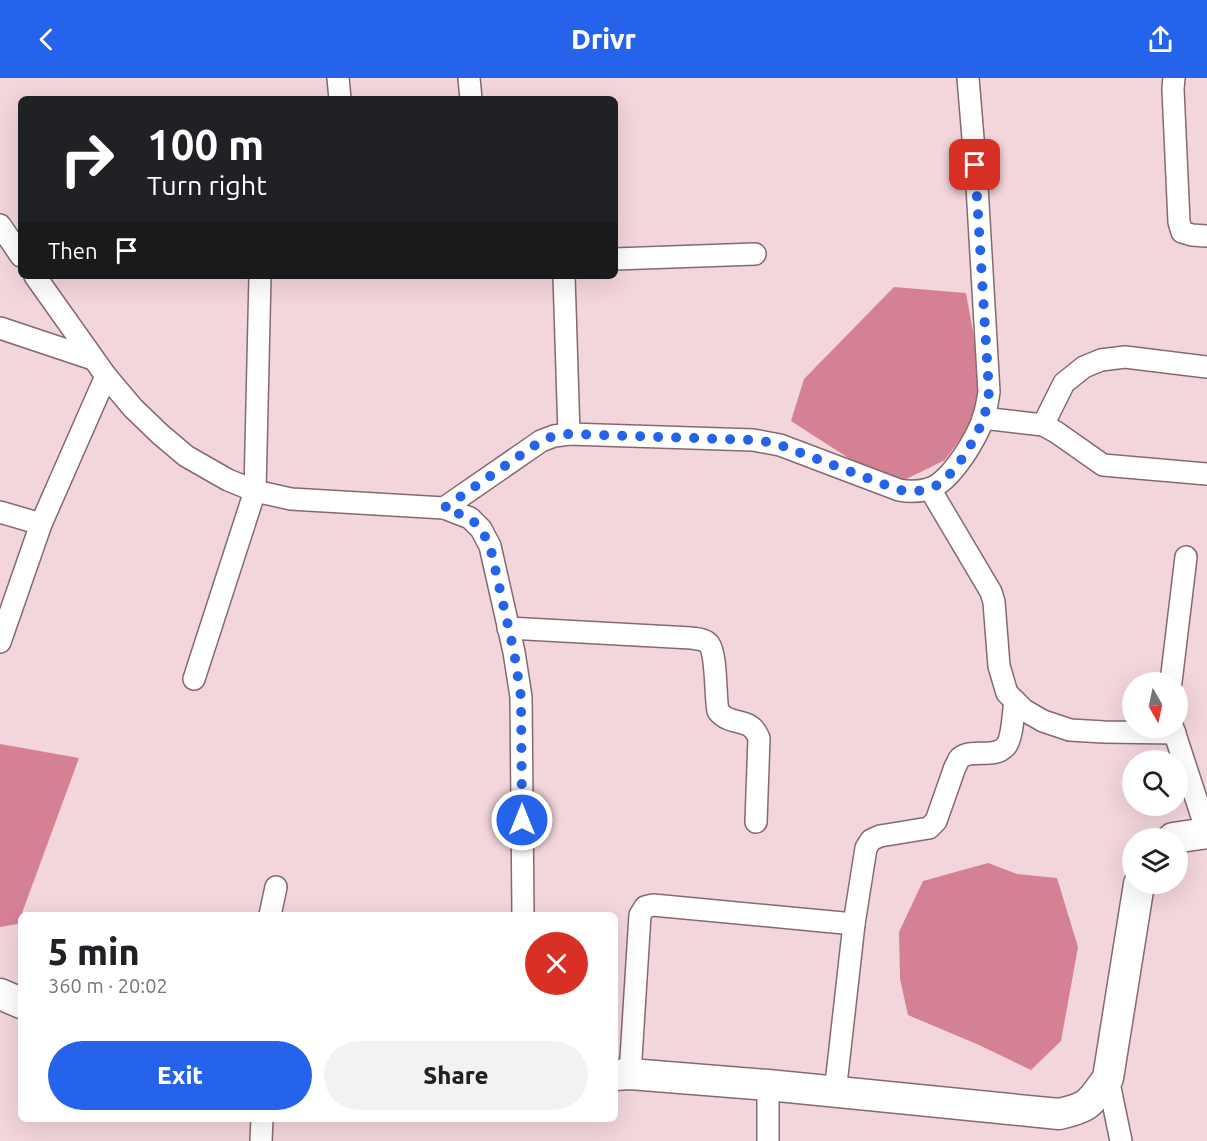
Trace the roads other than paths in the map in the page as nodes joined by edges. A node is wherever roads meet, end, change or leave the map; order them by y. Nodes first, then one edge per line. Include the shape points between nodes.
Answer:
1 (338, 78) edge
2 (469, 78) edge
3 (968, 78) edge
4 (1174, 78) edge
5 (340, 96) edge
6 (471, 96) edge
7 (0, 225) edge
8 (1207, 236) edge
9 (18, 252) edge
10 (754, 254) dead end
11 (618, 259) edge
12 (37, 279) edge
13 (260, 279) edge
14 (564, 279) edge
15 (0, 328) edge
16 (1207, 367) edge
17 (100, 368) junction
18 (983, 418) junction
19 (1043, 425) junction
20 (569, 434) junction
21 (1207, 474) edge
22 (930, 489) junction
23 (255, 491) junction
24 (444, 508) junction
25 (0, 512) edge
26 (41, 524) junction
27 (1186, 557) dead end
28 (508, 628) junction
29 (0, 642) edge
30 (1172, 672) edge
31 (194, 679) dead end
32 (1015, 701) junction
33 (1122, 731) edge
34 (1177, 738) edge
35 (756, 822) dead end
36 (1207, 832) edge
37 (1188, 835) edge
38 (276, 887) dead end
39 (1137, 894) edge
40 (271, 912) edge
41 (523, 912) edge
42 (854, 924) junction
43 (0, 994) edge
44 (18, 1002) edge
45 (622, 1074) edge
46 (1108, 1078) junction
47 (768, 1085) junction
48 (835, 1093) junction
49 (262, 1122) edge
50 (261, 1141) edge
51 (768, 1141) edge
52 (1121, 1141) edge

1 - 5 street
2 - 6 street
3 - 18 street via 989,392
4 - 8 street via 1179,222 1182,232
7 - 9 street
10 - 11 street
12 - 17 street
13 - 23 street
14 - 20 street
15 - 17 street
16 - 19 street via 1125,357 1101,360 1084,367 1064,383
17 - 23 street via 133,408 186,456
17 - 26 street
18 - 19 street
18 - 22 street via 955,469
19 - 21 street via 1103,465
20 - 22 street via 768,442 899,490
20 - 24 street via 541,441
22 - 32 street via 991,592 999,666 1007,693
23 - 24 street via 291,500
23 - 31 street
24 - 28 street via 470,518 481,529 490,546
25 - 26 street
26 - 29 street
27 - 30 street
28 - 35 street via 691,638 709,644 718,711 730,720 750,725 759,738
28 - 41 street via 521,697
32 - 33 street via 1043,721 1070,729
32 - 42 street via 1005,747 960,758 936,820 929,828 871,840 866,848
34 - 36 street
36 - 37 main road
38 - 40 street
39 - 46 main road
42 - 45 street via 645,907 640,915
42 - 48 street
43 - 44 main road
45 - 47 main road
46 - 48 main road via 1092,1101 1059,1114
46 - 52 street
47 - 48 main road
47 - 51 street
49 - 50 street

